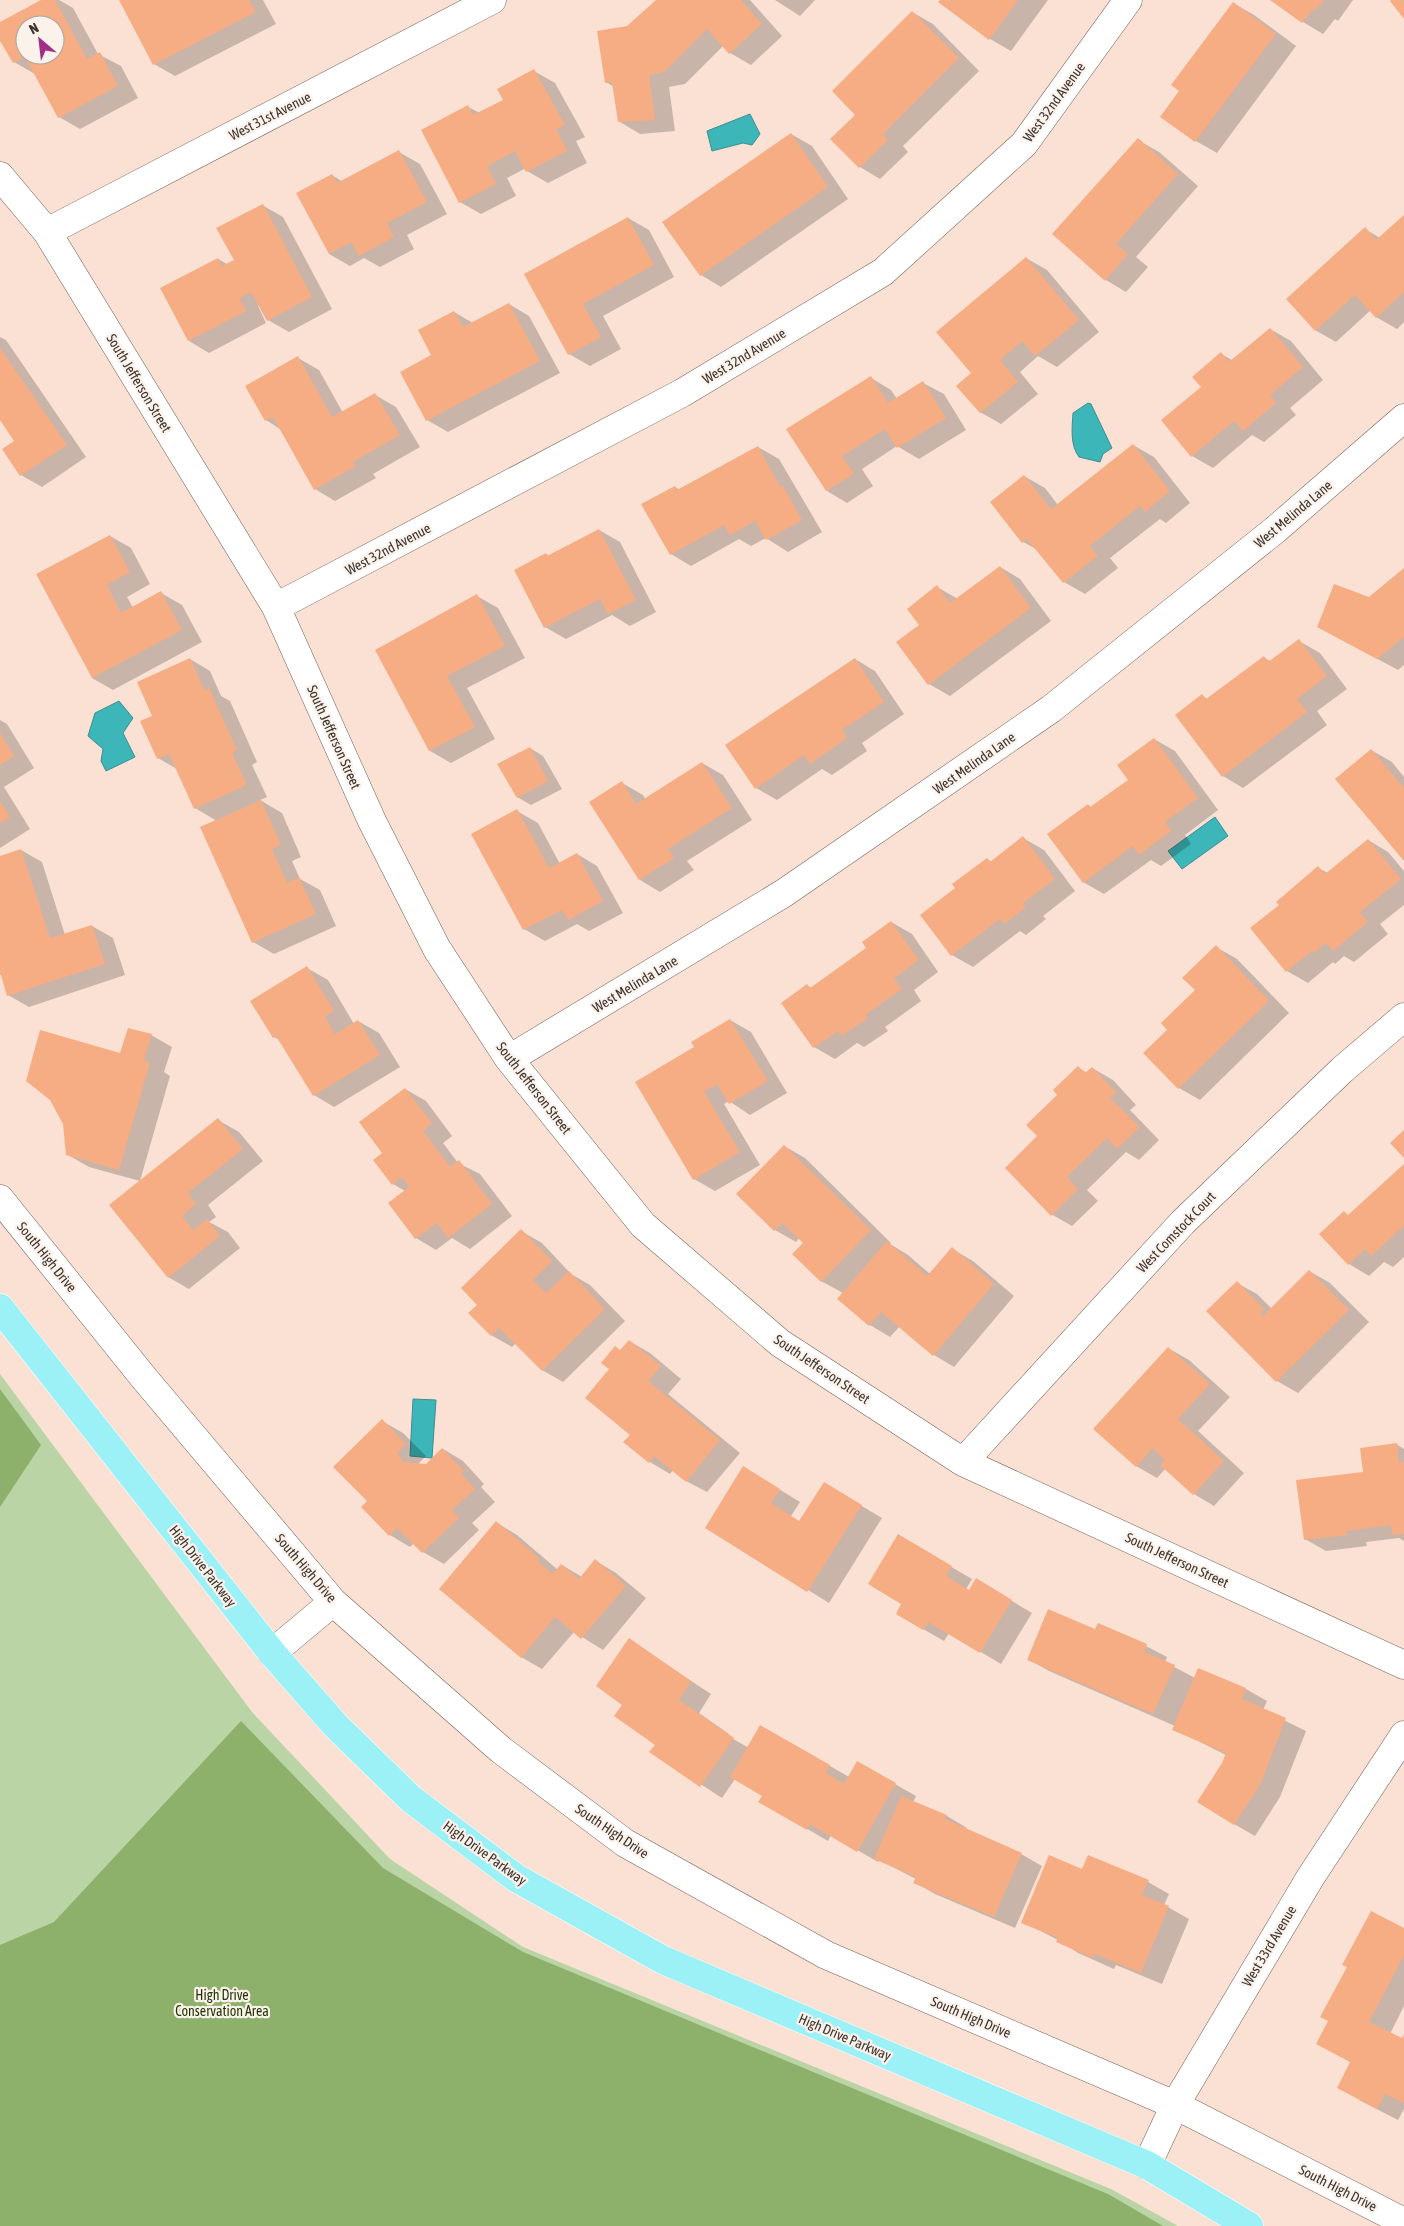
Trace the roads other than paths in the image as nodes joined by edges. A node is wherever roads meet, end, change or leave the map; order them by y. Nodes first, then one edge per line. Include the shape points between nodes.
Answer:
1 (492, 0) edge
2 (1128, 0) edge
3 (0, 176) edge
4 (47, 232) junction
5 (1404, 418) edge
6 (276, 607) junction
7 (1404, 1017) edge
8 (510, 1059) junction
9 (0, 1199) edge
10 (0, 1308) edge
11 (963, 1462) junction
12 (333, 1602) junction
13 (272, 1654) junction
14 (1404, 1665) edge
15 (1404, 1735) edge
16 (1175, 2104) junction
17 (1148, 2165) junction
18 (1404, 2222) edge
19 (1249, 2226) edge

1 - 4 street, West 31st Avenue
2 - 6 street, West 32nd Avenue via 1024,144 883,272 682,394
3 - 4 street, South Jefferson Street
4 - 6 street, South Jefferson Street
5 - 8 street, West Melinda Lane via 1275,530 1052,709 784,894
6 - 8 street, South Jefferson Street via 372,821 437,949
7 - 11 street, West Comstock Court via 1342,1070 1183,1222
8 - 11 street, South Jefferson Street via 644,1225 780,1343
9 - 12 street, South High Drive via 144,1378
10 - 13 main road, High Drive Parkway
11 - 14 street, South Jefferson Street
12 - 13 street
12 - 16 street, South High Drive via 501,1750 625,1843 826,1955
13 - 17 main road, High Drive Parkway via 336,1726 411,1799 516,1878 663,1960
15 - 16 street, West 33rd Avenue via 1310,1878
16 - 17 street, West 33rd Avenue
16 - 18 street, South High Drive
17 - 19 main road

